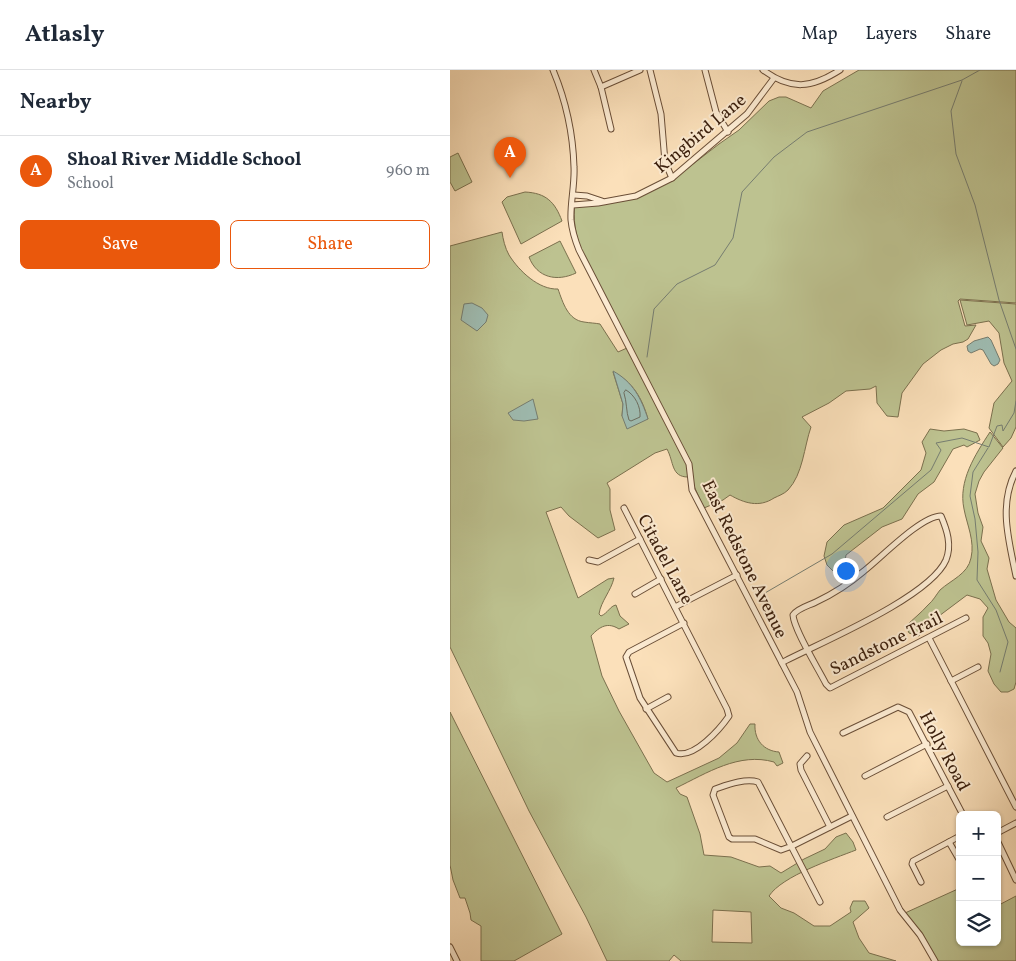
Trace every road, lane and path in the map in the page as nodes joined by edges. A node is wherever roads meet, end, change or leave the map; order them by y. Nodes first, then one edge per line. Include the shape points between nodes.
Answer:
1 (553, 70) edge
2 (594, 70) edge
3 (640, 70) edge
4 (650, 70) edge
5 (705, 70) edge
6 (763, 70) edge
7 (825, 70) edge
8 (840, 70) edge
9 (829, 77) junction
10 (774, 78) junction
11 (601, 86) junction
12 (611, 129) dead end
13 (728, 132) junction
14 (672, 178) junction
15 (574, 195) junction
16 (602, 201) junction
17 (573, 205) junction
18 (1016, 471) edge
19 (624, 508) dead end
20 (640, 539) junction
21 (1016, 540) edge
22 (1009, 541) junction
23 (589, 560) dead end
24 (737, 575) junction
25 (1016, 576) edge
26 (661, 579) junction
27 (635, 594) dead end
28 (675, 607) junction
29 (966, 618) dead end
30 (684, 624) junction
31 (929, 638) junction
32 (808, 650) junction
33 (782, 663) junction
34 (978, 667) dead end
35 (951, 680) junction
36 (668, 697) dead end
37 (646, 709) junction
38 (843, 733) dead end
39 (927, 744) junction
40 (807, 756) dead end
41 (864, 776) dead end
42 (948, 786) junction
43 (1016, 807) edge
44 (961, 811) edge
45 (852, 816) junction
46 (887, 817) dead end
47 (1016, 823) edge
48 (830, 827) junction
49 (1001, 831) edge
50 (956, 838) edge
51 (949, 842) junction
52 (792, 846) junction
53 (1001, 848) edge
54 (957, 856) edge
55 (1016, 880) edge
56 (922, 882) dead end
57 (820, 902) dead end
58 (450, 947) edge
59 (457, 961) edge
60 (935, 961) edge

1 - 15 street, East Redstone Avenue via 569,119
2 - 11 street
3 - 11 street
4 - 14 street via 661,114 665,162
5 - 13 street via 716,112
6 - 10 street
7 - 9 street
8 - 9 street
9 - 10 street via 821,82 801,85
10 - 13 street, Kingbird Lane via 757,104
11 - 12 street
13 - 14 street, Kingbird Lane
14 - 16 street, Kingbird Lane via 636,196
15 - 16 street, Kingbird Lane
15 - 17 street, East Redstone Avenue
16 - 17 street, Kingbird Lane
17 - 24 street, East Redstone Avenue via 571,219 579,250 689,464 692,490
18 - 22 street via 1008,490 1006,507
19 - 20 street, Citadel Lane
20 - 23 street via 598,562
20 - 26 street, Citadel Lane
21 - 22 street
22 - 25 street
24 - 28 street
24 - 33 street, East Redstone Avenue
26 - 27 street
26 - 28 street, Citadel Lane
28 - 30 street, Citadel Lane
29 - 31 street, Sandstone Trail
30 - 37 street, Citadel Lane via 629,652 626,657
30 - 37 street, Citadel Lane via 729,716 707,741 690,752 680,754 676,753
31 - 32 street, Sandstone Trail via 830,688
31 - 35 street
32 - 32 street via 911,595 934,575 945,562 948,551 949,539 941,516 935,516 912,531 851,582 796,611 793,621
32 - 33 street
33 - 45 street, East Redstone Avenue via 797,692 810,732
34 - 35 street
35 - 43 street
36 - 37 street
38 - 39 street, Holly Road via 898,708 909,712
39 - 41 street
39 - 42 street, Holly Road
40 - 48 street via 800,764 801,770
42 - 44 street, Holly Road
42 - 46 street
45 - 48 street
45 - 60 street, East Redstone Avenue via 900,910 920,934
47 - 49 street
48 - 52 street
50 - 51 street
51 - 54 street
51 - 56 street via 913,861
52 - 52 street via 781,850 754,839 729,837 713,795 715,789 752,780 758,782
52 - 57 street
53 - 55 street
58 - 59 street

